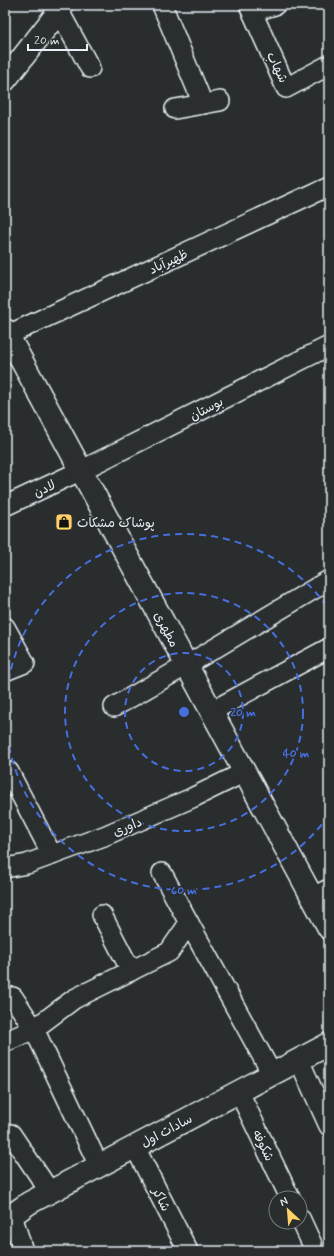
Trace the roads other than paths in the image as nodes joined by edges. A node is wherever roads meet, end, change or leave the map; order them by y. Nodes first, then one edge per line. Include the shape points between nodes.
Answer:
1 (162, 5) edge
2 (275, 5) edge
3 (60, 8) edge
4 (251, 8) edge
5 (329, 65) edge
6 (90, 68) dead end
7 (5, 80) edge
8 (175, 108) dead end
9 (329, 186) edge
10 (9, 343) edge
11 (329, 346) edge
12 (82, 470) junction
13 (5, 506) edge
14 (329, 580) edge
15 (5, 627) edge
16 (329, 648) edge
17 (187, 665) junction
18 (5, 671) edge
19 (114, 707) dead end
20 (212, 711) junction
21 (9, 772) dead end
22 (245, 772) junction
23 (52, 855) junction
24 (5, 868) edge
25 (162, 873) dead end
26 (321, 893) edge
27 (102, 915) dead end
28 (189, 922) junction
29 (329, 928) edge
30 (131, 971) junction
31 (13, 997) dead end
32 (34, 1029) junction
33 (5, 1042) edge
34 (329, 1044) edge
35 (299, 1060) junction
36 (272, 1074) junction
37 (239, 1092) junction
38 (329, 1126) edge
39 (11, 1134) dead end
40 (135, 1147) junction
41 (99, 1166) junction
42 (286, 1190) edge
43 (50, 1192) junction
44 (9, 1218) edge
45 (306, 1230) edge
46 (312, 1244) dead end
47 (23, 1251) edge
48 (188, 1251) edge

1 - 8 street via 211,103
2 - 4 street
3 - 6 street
3 - 7 street
4 - 5 street, شهاب via 286,88
9 - 10 street, ظهیرآباد
10 - 12 street, مطهری
11 - 12 street, بوستان
12 - 13 street, لادن
12 - 17 street, مطهری
14 - 17 street
15 - 18 street via 25,663
16 - 20 street
17 - 19 street
17 - 20 street, مطهری
20 - 22 street, مطهری
21 - 23 street
22 - 23 street, داوری via 104,836
22 - 26 street, مطهری
23 - 24 street, داوری via 28,864
25 - 28 street
26 - 29 street, مطهری
27 - 30 street
28 - 30 street via 169,952
28 - 36 street
30 - 32 street via 74,999
31 - 32 street
32 - 33 street
32 - 41 street
34 - 35 street, سادات اول
35 - 36 street, سادات اول
35 - 38 street
36 - 37 street, سادات اول
37 - 40 street, سادات اول
37 - 42 street, شکوفه
39 - 43 street
40 - 41 street, سادات اول
40 - 48 street, شاکر
41 - 43 street, سادات اول
43 - 44 street, سادات اول via 28,1203
44 - 47 street
45 - 46 street

